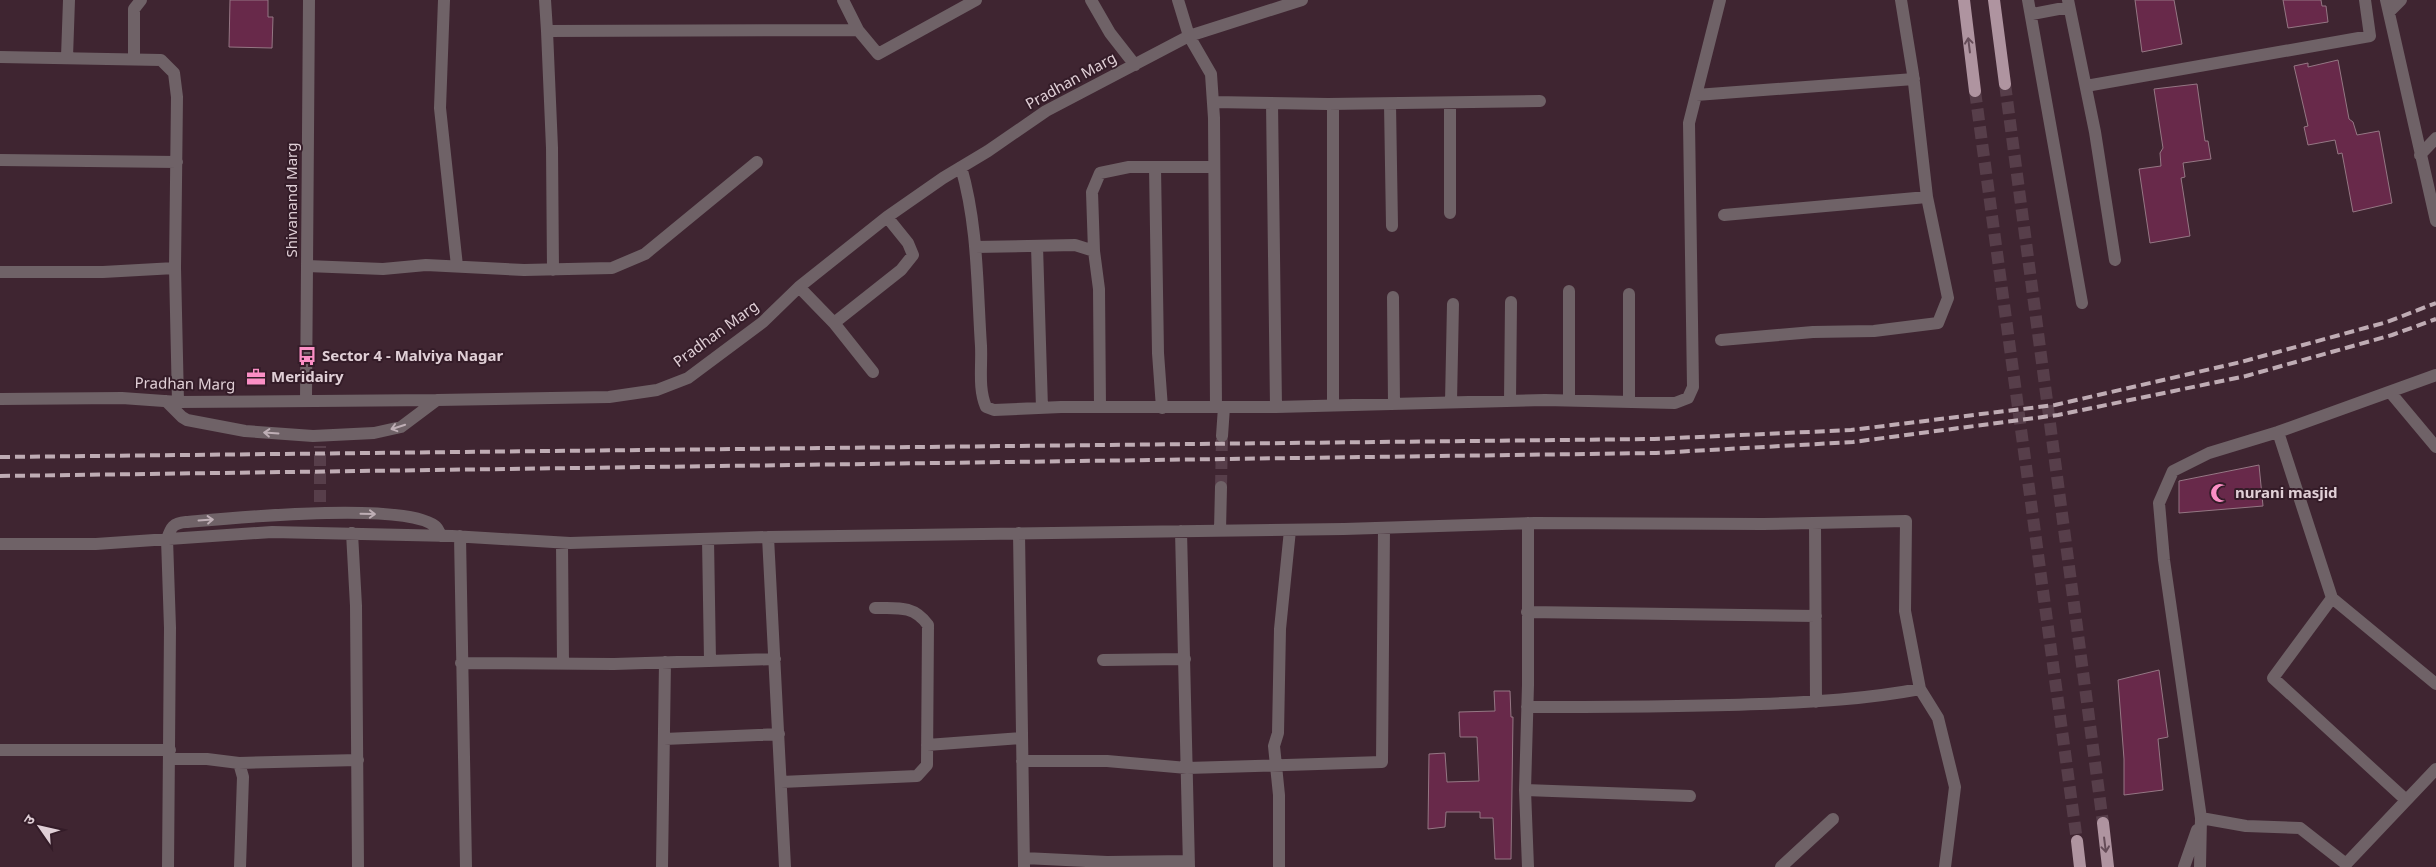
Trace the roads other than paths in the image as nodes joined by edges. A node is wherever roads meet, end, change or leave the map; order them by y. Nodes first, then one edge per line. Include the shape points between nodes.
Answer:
1 (70, 0) edge
2 (141, 0) edge
3 (309, 0) edge
4 (444, 0) edge
5 (545, 0) edge
6 (843, 0) edge
7 (976, 0) edge
8 (1091, 0) edge
9 (1178, 0) edge
10 (1302, 0) edge
11 (1720, 0) edge
12 (1901, 0) edge
13 (1964, 0) edge
14 (1994, 0) edge
15 (2028, 0) edge
16 (2365, 0) edge
17 (2401, 0) edge
18 (961, 4) edge
19 (2068, 4) edge
20 (2388, 6) edge
21 (2032, 14) junction
22 (858, 30) junction
23 (547, 31) junction
24 (1189, 36) junction
25 (0, 57) edge
26 (68, 57) junction
27 (134, 58) junction
28 (1135, 65) junction
29 (1914, 79) junction
30 (2005, 84) tunnel mouth
31 (2086, 86) junction
32 (1975, 90) tunnel mouth
33 (1696, 95) junction
34 (1540, 101) dead end
35 (1213, 102) junction
36 (1272, 103) junction
37 (1333, 104) junction
38 (1390, 104) junction
39 (1450, 104) junction
40 (2436, 138) edge
41 (2420, 154) junction
42 (0, 160) edge
43 (177, 162) junction
44 (757, 162) dead end
45 (961, 167) junction
46 (1154, 167) junction
47 (1214, 167) junction
48 (1927, 197) junction
49 (1450, 213) dead end
50 (1724, 214) dead end
51 (887, 217) junction
52 (2436, 221) edge
53 (1392, 226) dead end
54 (1037, 246) junction
55 (975, 247) junction
56 (1094, 251) junction
57 (2115, 260) dead end
58 (307, 266) junction
59 (456, 266) junction
60 (175, 268) junction
61 (553, 270) junction
62 (0, 272) edge
63 (799, 287) junction
64 (1569, 291) dead end
65 (1629, 294) dead end
66 (1393, 297) dead end
67 (1511, 302) dead end
68 (1453, 304) dead end
69 (2082, 304) dead end
70 (834, 323) junction
71 (1721, 340) dead end
72 (873, 372) dead end
73 (2436, 375) edge
74 (2390, 392) junction
75 (0, 399) edge
76 (306, 400) junction
77 (438, 400) junction
78 (172, 401) junction
79 (1510, 401) junction
80 (1569, 401) junction
81 (1452, 402) junction
82 (1630, 402) junction
83 (1394, 404) junction
84 (1333, 405) junction
85 (1100, 407) junction
86 (1220, 407) junction
87 (1276, 407) junction
88 (1042, 408) junction
89 (1162, 408) junction
90 (2278, 432) junction
91 (1222, 436) tunnel mouth
92 (2436, 447) edge
93 (1221, 487) tunnel mouth
94 (1528, 523) junction
95 (1815, 523) junction
96 (1384, 528) junction
97 (1220, 530) junction
98 (1290, 530) junction
99 (1181, 531) junction
100 (352, 533) junction
101 (1019, 533) junction
102 (441, 536) junction
103 (460, 536) junction
104 (768, 537) junction
105 (167, 539) junction
106 (708, 539) junction
107 (562, 543) junction
108 (0, 544) edge
109 (2332, 598) junction
110 (875, 608) dead end
111 (1527, 612) junction
112 (1816, 616) junction
113 (1185, 658) junction
114 (775, 660) junction
115 (1103, 660) dead end
116 (710, 661) junction
117 (665, 662) junction
118 (461, 663) junction
119 (562, 663) junction
120 (2436, 684) edge
121 (1920, 689) junction
122 (1816, 702) junction
123 (1527, 708) junction
124 (779, 734) junction
125 (1022, 738) junction
126 (664, 739) junction
127 (927, 745) junction
128 (0, 750) edge
129 (170, 754) junction
130 (358, 760) junction
131 (1022, 762) junction
132 (239, 763) junction
133 (1277, 765) junction
134 (1187, 768) junction
135 (2436, 769) edge
136 (781, 782) junction
137 (1525, 790) junction
138 (1690, 796) dead end
139 (2406, 800) junction
140 (2201, 818) junction
141 (1833, 819) dead end
142 (2103, 823) tunnel mouth
143 (2077, 840) tunnel mouth
144 (1024, 862) edge
145 (1189, 864) edge
146 (2348, 865) edge
147 (168, 867) edge
148 (240, 867) edge
149 (358, 867) edge
150 (466, 867) edge
151 (662, 867) edge
152 (785, 867) edge
153 (1279, 867) edge
154 (1528, 867) edge
155 (1781, 867) edge
156 (1945, 867) edge
157 (2080, 867) edge
158 (2108, 867) edge
159 (2184, 867) edge
160 (2200, 867) edge

1 - 26 street
2 - 27 street via 134,9
3 - 58 street, Shivanand Marg
4 - 59 street via 440,108
5 - 23 street
6 - 22 street
7 - 18 street
8 - 28 street via 1110,33
9 - 24 street
10 - 24 street, Pradhan Marg
11 - 33 street
12 - 29 street
32 -> 13 main road
14 - 30 main road
15 - 21 street
16 - 31 street via 2370,36
17 - 20 street
18 - 22 street via 878,54
19 - 21 street
19 - 31 street
20 - 41 street
21 - 69 street
22 - 23 street
23 - 61 street
24 - 28 street, Pradhan Marg
24 - 35 street via 1211,74
25 - 26 street
26 - 27 street
27 - 43 street via 161,60 174,73
28 - 45 street, Pradhan Marg via 1046,111
29 - 33 street
29 - 48 street
31 - 57 street
33 - 82 street via 1690,122 1693,387 1688,398 1675,403
34 - 39 street
35 - 36 street
35 - 47 street
36 - 37 street
36 - 87 street
37 - 38 street
37 - 84 street
38 - 39 street
38 - 53 street
39 - 49 street
40 - 41 street
41 - 52 street
42 - 43 street
43 - 60 street
44 - 61 street via 645,254 612,268
45 - 51 street, Pradhan Marg
45 - 55 street via 974,226
46 - 47 street
46 - 56 street via 1129,166 1100,173 1092,192
46 - 89 street
47 - 86 street
48 - 50 street
48 - 71 street via 1948,298 1938,323 1874,331 1813,332
51 - 63 street, Pradhan Marg
51 - 70 street via 908,243 913,256 901,270
54 - 55 street
54 - 56 street via 1075,245
54 - 88 street
55 - 88 street via 981,396 986,407 994,410
56 - 85 street via 1098,289
58 - 59 street
58 - 76 street, Shivanand Marg
59 - 61 street
60 - 62 street
60 - 78 street
63 - 70 street
63 - 77 street, Pradhan Marg via 763,322 688,378 657,390 609,397
64 - 80 street
65 - 82 street
66 - 83 street
67 - 79 street
68 - 81 street
70 - 72 street
73 - 74 street
74 - 90 street
74 - 92 street
75 - 78 street, Pradhan Marg
76 - 77 street, Pradhan Marg
76 - 78 street, Pradhan Marg
77 -> 78 street via 401,427 320,441 245,432 187,420
79 - 80 street
79 - 81 street
80 - 82 street
81 - 83 street
83 - 84 street
84 - 87 street
85 - 88 street
85 - 89 street
86 - 87 street
86 - 89 street
86 - 91 street
90 - 109 street
90 - 140 street via 2209,453 2173,471 2159,503 2164,560
93 - 97 street
94 - 95 street
94 - 96 street
94 - 111 street
95 - 112 street
95 - 121 street via 1906,521 1905,611
96 - 98 street
96 - 133 street via 1382,762
97 - 98 street
97 - 99 street
98 - 133 street via 1280,629 1278,733 1274,746
99 - 101 street
99 - 113 street
100 - 102 street
100 - 105 street via 272,532
100 - 130 street
101 - 104 street
101 - 125 street
102 - 103 street
105 -> 102 street via 176,523 320,508 391,514 430,523
103 - 107 street
103 - 118 street
104 - 106 street
104 - 114 street
105 - 108 street via 96,544
105 - 129 street
106 - 107 street
106 - 116 street
107 - 119 street
109 - 120 street
109 - 139 street via 2273,678
110 - 127 street via 904,608 920,614 928,625
111 - 112 street
111 - 123 street
112 - 122 street
113 - 115 street
113 - 134 street
114 - 116 street
114 - 124 street
116 - 117 street
117 - 119 street
117 - 126 street
118 - 119 street
118 - 150 street
121 - 122 street via 1886,696
121 - 156 street via 1938,718 1955,787
122 - 123 street
123 - 137 street
124 - 126 street
124 - 136 street
125 - 127 street
125 - 131 street
126 - 151 street
127 - 136 street via 927,766 917,776
128 - 129 street
129 - 132 street
129 - 147 street
130 - 132 street
130 - 149 street
131 - 134 street via 1107,761
131 - 144 street
132 - 148 street via 242,777
133 - 134 street
133 - 153 street
134 - 145 street
135 - 139 street
136 - 152 street
137 - 138 street
137 - 154 street
139 - 146 street
140 - 146 street via 2246,826 2300,828
140 - 159 street
140 - 160 street
141 - 155 street
142 -> 158 main road
143 - 157 main road
144 - 145 street

